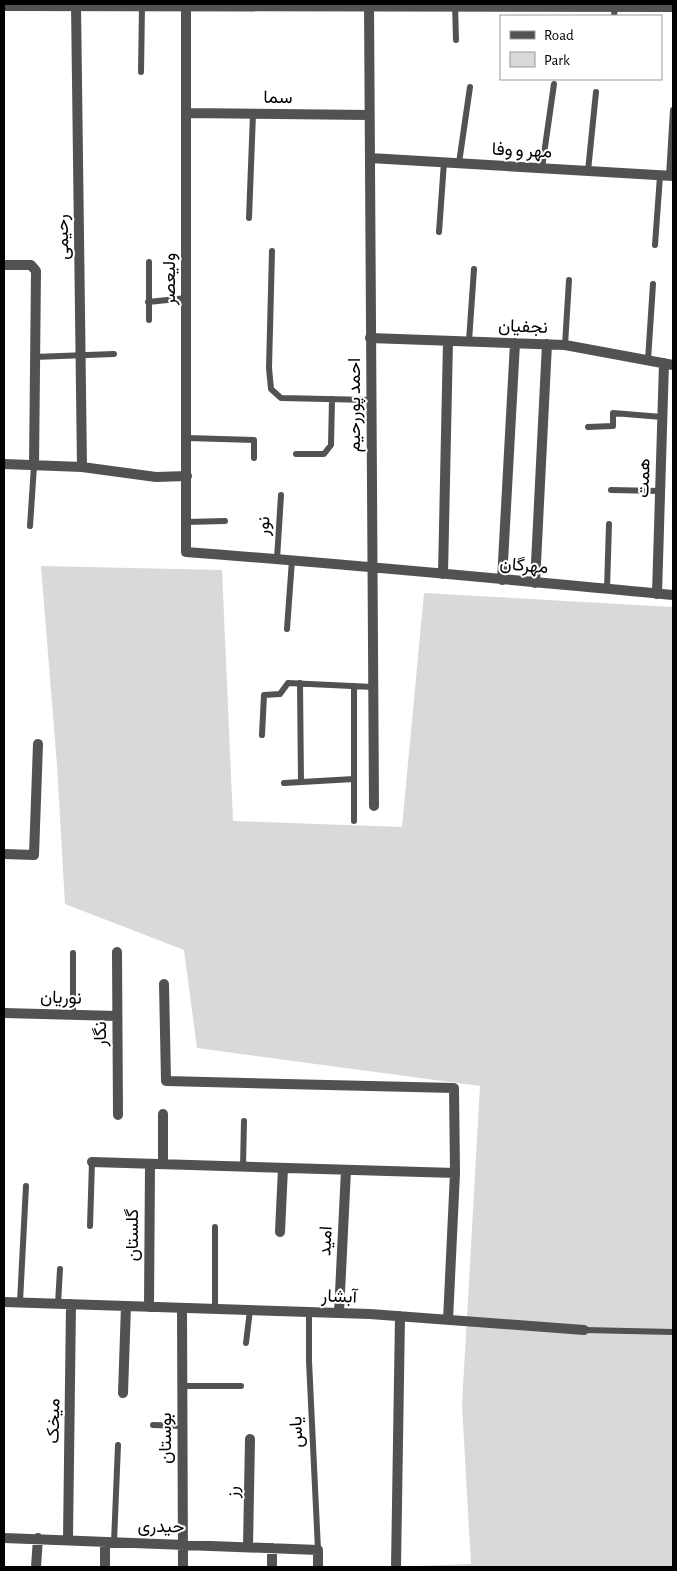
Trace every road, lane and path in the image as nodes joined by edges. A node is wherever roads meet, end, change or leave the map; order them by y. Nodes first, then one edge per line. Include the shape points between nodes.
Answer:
1 (76, 5) edge
2 (186, 5) edge
3 (274, 5) edge
4 (369, 5) edge
5 (455, 5) edge
6 (4, 6) edge
7 (142, 6) junction
8 (673, 7) edge
9 (545, 9) edge
10 (615, 9) edge
11 (456, 40) dead end
12 (141, 72) dead end
13 (554, 84) dead end
14 (470, 88) dead end
15 (596, 92) dead end
16 (673, 110) edge
17 (186, 113) junction
18 (252, 114) junction
19 (369, 115) junction
20 (370, 158) junction
21 (444, 162) junction
22 (458, 163) junction
23 (542, 168) junction
24 (588, 171) junction
25 (668, 176) edge
26 (249, 218) dead end
27 (439, 232) dead end
28 (656, 245) dead end
29 (272, 252) dead end
30 (148, 262) dead end
31 (4, 265) edge
32 (474, 269) dead end
33 (569, 280) dead end
34 (652, 284) dead end
35 (186, 298) junction
36 (148, 302) junction
37 (149, 320) dead end
38 (370, 338) junction
39 (448, 340) junction
40 (469, 341) junction
41 (515, 343) junction
42 (546, 344) junction
43 (565, 344) junction
44 (114, 354) dead end
45 (81, 356) junction
46 (34, 357) junction
47 (648, 360) junction
48 (669, 364) edge
49 (332, 399) junction
50 (371, 400) junction
51 (662, 417) junction
52 (588, 427) dead end
53 (187, 438) junction
54 (296, 454) dead end
55 (254, 458) dead end
56 (4, 464) edge
57 (34, 466) junction
58 (82, 467) junction
59 (187, 476) junction
60 (611, 490) dead end
61 (660, 491) junction
62 (280, 495) dead end
63 (225, 520) dead end
64 (186, 522) junction
65 (609, 524) dead end
66 (30, 526) dead end
67 (186, 552) joint
68 (277, 559) junction
69 (292, 560) junction
70 (372, 566) junction
71 (443, 574) junction
72 (502, 580) junction
73 (535, 583) junction
74 (607, 589) junction
75 (657, 594) junction
76 (673, 595) edge
77 (287, 630) dead end
78 (300, 683) junction
79 (354, 686) junction
80 (373, 687) junction
81 (262, 735) dead end
82 (38, 744) dead end
83 (354, 779) junction
84 (301, 782) junction
85 (284, 783) dead end
86 (374, 806) dead end
87 (354, 821) dead end
88 (4, 854) edge
89 (117, 952) dead end
90 (73, 953) dead end
91 (164, 984) dead end
92 (4, 1012) edge
93 (73, 1014) junction
94 (117, 1016) junction
95 (163, 1114) dead end
96 (118, 1115) dead end
97 (244, 1121) dead end
98 (92, 1162) joint
99 (150, 1164) junction
100 (163, 1164) junction
101 (243, 1167) junction
102 (283, 1168) junction
103 (346, 1170) junction
104 (455, 1173) junction
105 (26, 1186) dead end
106 (90, 1226) dead end
107 (215, 1227) dead end
108 (280, 1232) dead end
109 (60, 1269) dead end
110 (4, 1302) edge
111 (20, 1302) junction
112 (58, 1304) junction
113 (71, 1304) junction
114 (126, 1306) junction
115 (149, 1307) junction
116 (182, 1308) junction
117 (215, 1309) junction
118 (250, 1310) junction
119 (310, 1312) junction
120 (339, 1313) junction
121 (400, 1316) junction
122 (448, 1320) junction
123 (584, 1330) joint
124 (673, 1332) edge
125 (246, 1343) dead end
126 (182, 1386) junction
127 (241, 1386) dead end
128 (123, 1393) dead end
129 (153, 1424) dead end
130 (182, 1426) junction
131 (250, 1439) dead end
132 (118, 1445) dead end
133 (4, 1538) edge
134 (38, 1538) junction
135 (68, 1539) junction
136 (109, 1542) junction
137 (183, 1544) junction
138 (248, 1547) junction
139 (272, 1548) junction
140 (318, 1550) junction
141 (36, 1567) edge
142 (105, 1567) edge
143 (183, 1567) edge
144 (272, 1567) edge
145 (318, 1567) edge
146 (396, 1567) edge

1 - 6 street
1 - 7 street
1 - 45 street, رحیمی
2 - 3 street
2 - 7 street
2 - 17 street, ولیعصر
3 - 4 street
4 - 5 street
4 - 19 street, احمد پوررحیم
5 - 9 street
5 - 11 lane
7 - 12 lane
8 - 10 street
9 - 10 street
13 - 23 lane
14 - 22 lane
15 - 24 lane
16 - 25 lane
17 - 18 street, سما
17 - 35 street, ولیعصر
18 - 19 street, سما
18 - 26 lane
19 - 20 street, احمد پوررحیم
20 - 21 street, مهر و وفا
20 - 38 street, احمد پوررحیم
21 - 22 street, مهر و وفا
21 - 27 lane
22 - 23 street, مهر و وفا
23 - 24 street, مهر و وفا
24 - 25 street, مهر و وفا
25 - 28 lane
29 - 49 lane via 271,389 281,398
30 - 36 lane
31 - 46 street via 31,265 36,271
32 - 40 lane
33 - 43 lane
34 - 47 lane
35 - 36 lane
35 - 53 street, ولیعصر
36 - 37 lane
38 - 39 street, نجفیان
38 - 50 street, احمد پوررحیم
39 - 40 street, نجفیان
39 - 71 street
40 - 41 street, نجفیان
41 - 42 street, نجفیان
41 - 72 street
42 - 43 street, نجفیان
42 - 73 street
43 - 47 street, نجفیان
44 - 45 lane
45 - 46 lane
45 - 58 street, رحیمی
46 - 57 street
47 - 48 street, نجفیان
48 - 51 street, همت
49 - 50 lane
49 - 54 lane via 331,445 324,454
50 - 70 street, احمد پوررحیم
51 - 52 lane via 613,413 612,426
51 - 61 street, همت
53 - 55 lane via 254,440
53 - 59 street, ولیعصر
56 - 57 street
57 - 58 street
57 - 66 lane
58 - 59 street via 156,477
59 - 64 street, ولیعصر
60 - 61 lane
61 - 75 street, همت
62 - 68 lane, نور
63 - 64 lane
64 - 67 street, ولیعصر
65 - 74 lane
67 - 68 street, مهرگان
68 - 69 street, مهرگان
69 - 70 street, مهرگان
69 - 77 lane
70 - 71 street, مهرگان
70 - 80 street, احمد پوررحیم
71 - 72 street, مهرگان
72 - 73 street, مهرگان
73 - 74 street, مهرگان
74 - 75 street, مهرگان
75 - 76 street, مهرگان
78 - 79 lane
78 - 81 lane via 288,682 280,694 264,695
78 - 84 lane
79 - 80 lane
79 - 83 lane
80 - 86 street, احمد پوررحیم
82 - 88 street via 34,855
83 - 84 lane
83 - 87 lane
84 - 85 lane
89 - 94 street, نگار
90 - 93 lane
91 - 104 street via 166,1081 454,1088
92 - 93 street, نوریان
93 - 94 street, نوریان
94 - 96 street, نگار
95 - 100 street
97 - 101 lane
98 - 99 street
98 - 106 lane
99 - 100 street
99 - 115 street, گلستان
100 - 101 street
101 - 102 street
102 - 103 street
102 - 108 street
103 - 104 street
103 - 120 street, امید
104 - 122 street
105 - 111 lane
107 - 117 lane
109 - 112 lane
110 - 111 street, آبشار
111 - 112 street, آبشار
112 - 113 street, آبشار
113 - 114 street, آبشار
113 - 135 street, میخک
114 - 115 street, آبشار
114 - 128 street
115 - 116 street, آبشار
116 - 117 street, آبشار
116 - 126 street, بوستان
117 - 118 street, آبشار
118 - 119 street, آبشار
118 - 125 lane
119 - 120 street, آبشار
119 - 140 lane, یاس via 309,1362
120 - 121 street, آبشار
121 - 122 street, آبشار
121 - 146 street
122 - 123 street, آبشار
123 - 124 lane, آبشار
126 - 127 lane
126 - 130 street, بوستان
129 - 130 lane
130 - 137 street, بوستان
131 - 138 street, رز
132 - 136 lane
133 - 134 street, حیدری
134 - 135 street, حیدری
134 - 141 street
135 - 136 street, حیدری
136 - 137 street, حیدری
136 - 142 street
137 - 138 street, حیدری
137 - 143 street, بوستان
138 - 139 street, حیدری
139 - 140 street, حیدری
139 - 144 street
140 - 145 street

